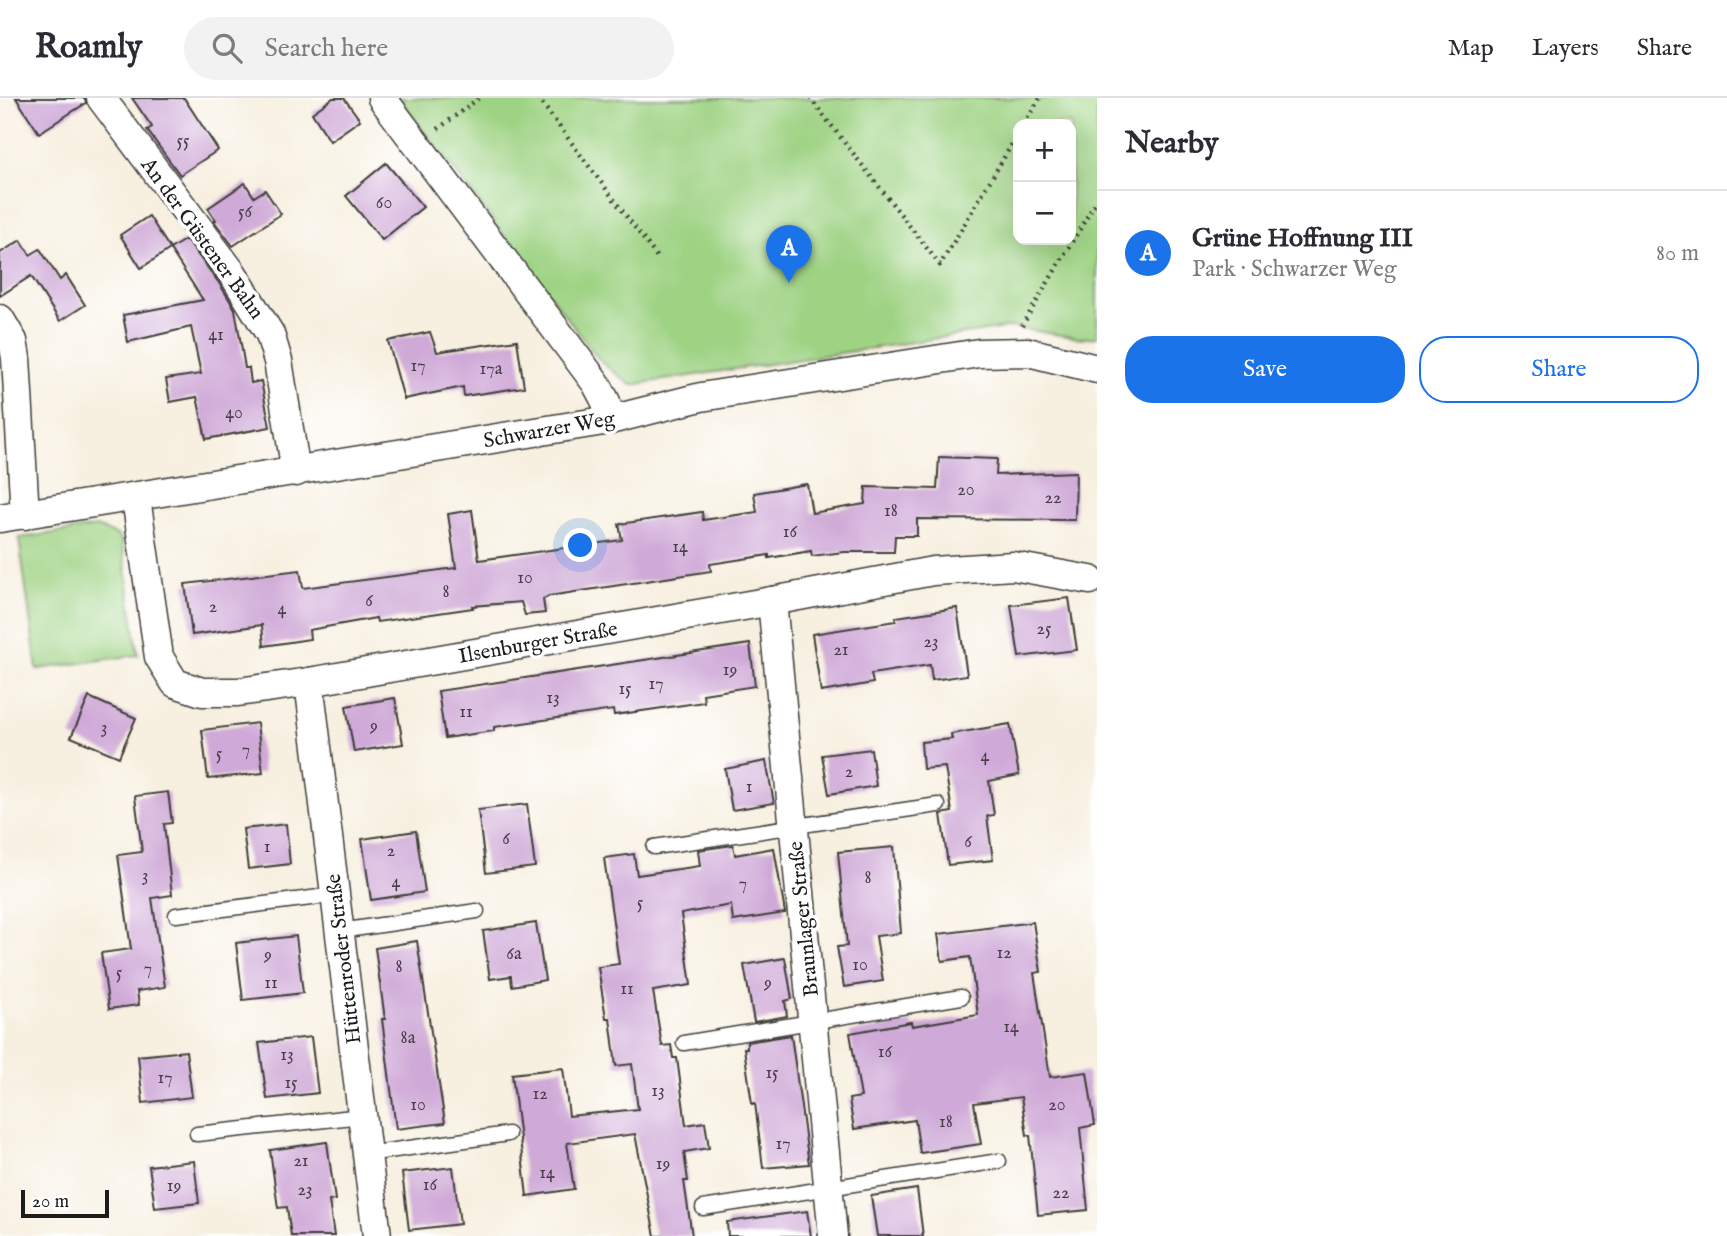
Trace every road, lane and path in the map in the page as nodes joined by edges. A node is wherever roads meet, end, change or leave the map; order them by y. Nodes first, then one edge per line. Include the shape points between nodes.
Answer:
1 (101, 98) edge
2 (382, 98) edge
3 (479, 98) edge
4 (538, 98) edge
5 (810, 98) edge
6 (1040, 98) edge
7 (1027, 119) edge
8 (1013, 142) edge
9 (417, 144) junction
10 (1097, 200) edge
11 (657, 257) dead end
12 (0, 319) edge
13 (1008, 351) junction
14 (1097, 369) edge
15 (610, 420) junction
16 (296, 472) junction
17 (136, 498) junction
18 (13, 517) edge
19 (1090, 580) dead end
20 (772, 601) junction
21 (309, 682) junction
22 (938, 805) dead end
23 (794, 828) junction
24 (654, 847) dead end
25 (335, 895) junction
26 (477, 911) dead end
27 (176, 915) dead end
28 (340, 931) junction
29 (961, 997) dead end
30 (813, 1020) junction
31 (684, 1043) dead end
32 (362, 1116) junction
33 (197, 1134) dead end
34 (508, 1134) dead end
35 (367, 1154) junction
36 (999, 1161) dead end
37 (829, 1188) junction
38 (703, 1208) dead end
39 (377, 1236) edge
40 (833, 1236) edge

1 - 16 street, An der Güstener Bahn via 233,274 270,334
2 - 9 street
3 - 9 path
4 - 11 path
5 - 8 path via 940,265
6 - 7 path
9 - 15 street via 596,383
10 - 13 path
12 - 18 street via 13,341 16,358
13 - 14 street, Schwarzer Weg
13 - 15 street, Schwarzer Weg via 701,397
15 - 16 street, Schwarzer Weg
16 - 17 street, Schwarzer Weg
17 - 18 street, Schwarzer Weg
17 - 21 street, Ilsenburger Straße via 159,657 175,683 202,692 237,692
19 - 20 street, Ilsenburger Straße via 1013,566 933,571
20 - 21 street, Ilsenburger Straße
20 - 23 street, Braunlager Straße
21 - 25 street, Hüttenroder Straße
22 - 23 lane
23 - 24 lane
23 - 30 street, Braunlager Straße
25 - 27 lane
25 - 28 street, Hüttenroder Straße
26 - 28 lane
28 - 32 street, Hüttenroder Straße
29 - 30 lane
30 - 31 lane
30 - 37 street, Braunlager Straße
32 - 33 lane
32 - 35 street, Hüttenroder Straße
34 - 35 lane
35 - 39 street, Hüttenroder Straße
36 - 37 lane
37 - 38 lane
37 - 40 street, Braunlager Straße

